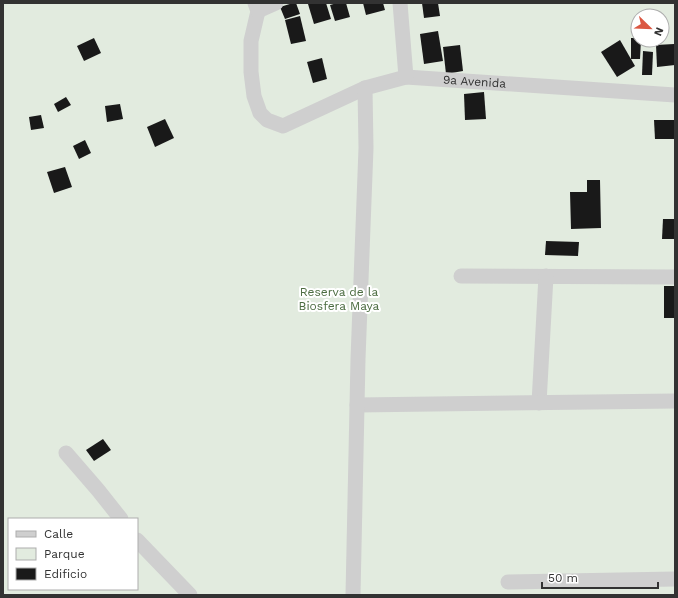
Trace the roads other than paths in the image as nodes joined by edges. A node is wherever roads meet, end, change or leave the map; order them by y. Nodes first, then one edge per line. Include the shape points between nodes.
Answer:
1 (276, 3) edge
2 (400, 3) edge
3 (256, 7) edge
4 (406, 77) junction
5 (365, 88) junction
6 (675, 95) edge
7 (461, 276) dead end
8 (546, 276) junction
9 (675, 277) edge
10 (675, 401) edge
11 (539, 403) junction
12 (357, 405) junction
13 (66, 453) dead end
14 (120, 518) edge
15 (138, 541) edge
16 (675, 579) edge
17 (508, 582) dead end
18 (190, 595) edge
19 (353, 595) edge

1 - 3 street
2 - 4 street
3 - 5 street, 9a Avenida via 251,41 251,72 254,96 260,113 267,120 283,126
4 - 5 street, 9a Avenida
4 - 6 street, 9a Avenida
5 - 12 street via 366,148
7 - 8 street
8 - 9 street
8 - 11 street
10 - 11 street
11 - 12 street
12 - 19 street
13 - 14 street
15 - 18 street
16 - 17 street

